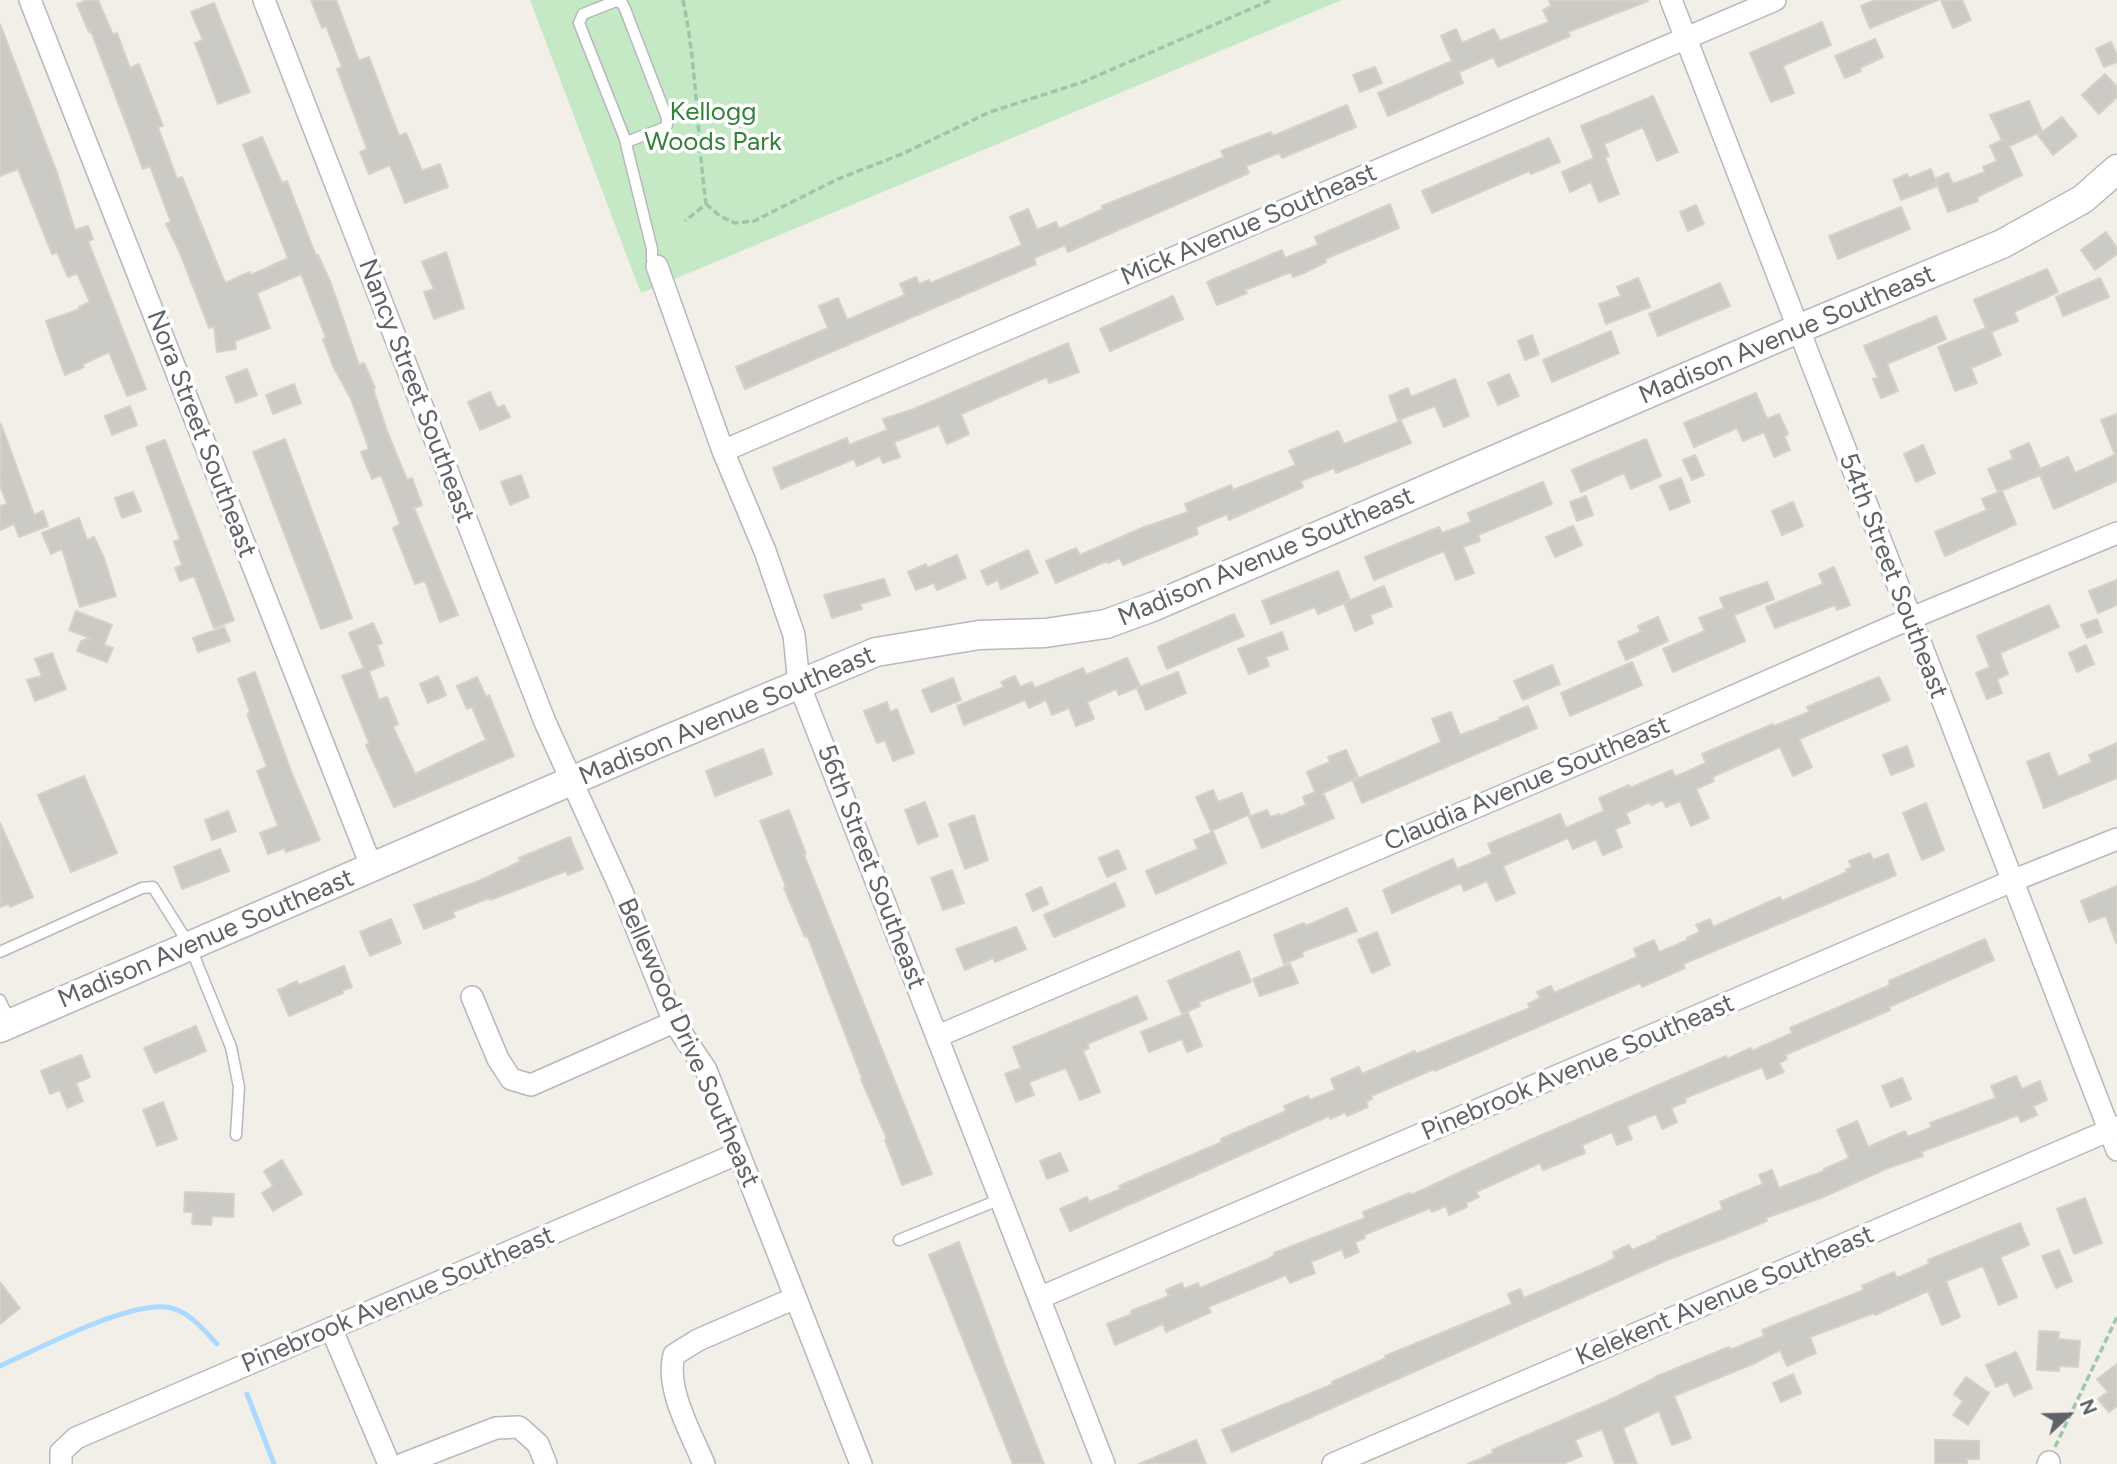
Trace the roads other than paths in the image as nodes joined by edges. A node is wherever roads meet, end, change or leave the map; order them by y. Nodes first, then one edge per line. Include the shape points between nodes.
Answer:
1 (30, 0) edge
2 (264, 0) edge
3 (1671, 0) edge
4 (1775, 0) edge
5 (1684, 38) junction
6 (626, 142) junction
7 (2117, 169) edge
8 (657, 266) joint
9 (1798, 329) junction
10 (723, 450) junction
11 (2117, 533) edge
12 (1909, 619) junction
13 (799, 684) junction
14 (573, 781) junction
15 (2117, 839) edge
16 (372, 868) junction
17 (2012, 881) junction
18 (190, 946) junction
19 (0, 952) edge
20 (472, 997) dead end
21 (4, 1017) edge
22 (674, 1022) junction
23 (938, 1036) junction
24 (236, 1135) dead end
25 (2114, 1136) edge
26 (738, 1153) junction
27 (1001, 1199) junction
28 (899, 1240) dead end
29 (795, 1298) junction
30 (1039, 1298) junction
31 (331, 1328) junction
32 (61, 1458) edge
33 (389, 1464) edge
34 (403, 1464) edge
35 (546, 1464) edge
36 (704, 1464) edge
37 (861, 1464) edge
38 (1104, 1464) edge
39 (1333, 1464) edge

1 - 16 street, Nora Street Southeast
2 - 14 street, Nancy Street Southeast via 545,722
3 - 5 street, 54th Street Southeast
4 - 5 street, Mick Avenue Southeast
5 - 9 street, 54th Street Southeast
5 - 10 street, Mick Avenue Southeast
6 - 6 lane via 579,23 583,14 616,1 622,3 667,118 664,128
6 - 8 lane
7 - 9 street, Madison Avenue Southeast via 2083,199 2002,244
8 - 10 street, 56th Street Southeast
9 - 12 street, 54th Street Southeast
9 - 13 street, Madison Avenue Southeast via 1106,624 1045,633 979,635 876,652
10 - 13 street, 56th Street Southeast via 794,635
11 - 12 street, Claudia Avenue Southeast
12 - 17 street, 54th Street Southeast
12 - 23 street, Claudia Avenue Southeast
13 - 14 street, Madison Avenue Southeast
13 - 23 street, 56th Street Southeast
14 - 16 street, Madison Avenue Southeast
14 - 22 street, Bellewood Drive Southeast
15 - 17 street, Pinebrook Avenue Southeast
16 - 18 street, Madison Avenue Southeast
17 - 25 street, 54th Street Southeast
17 - 30 street, Pinebrook Avenue Southeast
18 - 19 lane via 153,887
18 - 21 street, Madison Avenue Southeast
18 - 24 lane via 231,1047 239,1087
20 - 22 street via 511,1079 531,1085
22 - 26 street, Bellewood Drive Southeast via 706,1070
23 - 27 street, 56th Street Southeast
25 - 39 street, Kelekent Avenue Southeast
26 - 29 street, Bellewood Drive Southeast
26 - 31 street, Pinebrook Avenue Southeast
27 - 28 lane
27 - 30 street, 56th Street Southeast
29 - 36 street via 674,1355 674,1388
29 - 37 street, Bellewood Drive Southeast
30 - 38 street, 56th Street Southeast
31 - 32 street, Pinebrook Avenue Southeast via 76,1438
31 - 33 street
34 - 35 street via 496,1428 519,1427 538,1444

